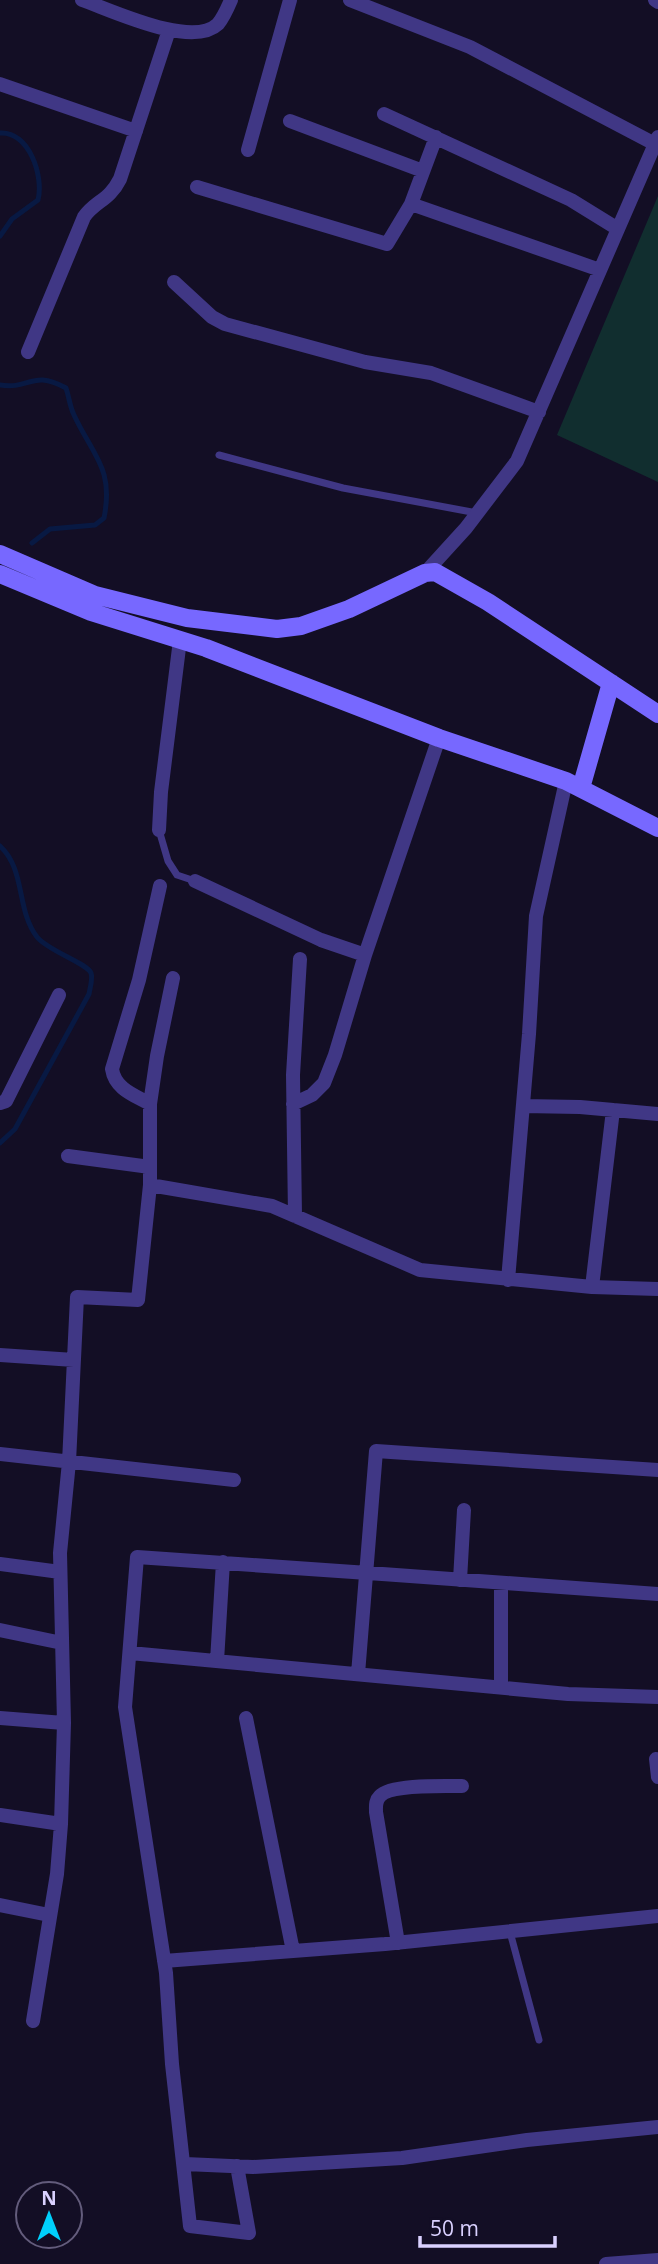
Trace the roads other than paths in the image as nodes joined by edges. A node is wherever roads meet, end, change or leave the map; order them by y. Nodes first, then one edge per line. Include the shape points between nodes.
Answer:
1 (82, 0) edge
2 (231, 0) edge
3 (290, 0) edge
4 (350, 0) edge
5 (169, 30) junction
6 (0, 84) edge
7 (384, 114) dead end
8 (290, 121) dead end
9 (136, 131) junction
10 (436, 137) junction
11 (656, 140) edge
12 (248, 150) dead end
13 (423, 171) junction
14 (197, 187) dead end
15 (411, 204) junction
16 (618, 229) junction
17 (600, 270) junction
18 (174, 282) dead end
19 (28, 352) dead end
20 (539, 412) junction
21 (219, 455) dead end
22 (478, 513) junction
23 (0, 554) edge
24 (0, 573) edge
25 (425, 573) junction
26 (180, 640) junction
27 (611, 683) junction
28 (658, 713) edge
29 (439, 738) junction
30 (574, 785) junction
31 (658, 828) edge
32 (159, 830) joint
33 (195, 881) joint
34 (160, 886) dead end
35 (366, 956) junction
36 (300, 959) dead end
37 (173, 978) dead end
38 (59, 995) dead end
39 (0, 1103) edge
40 (150, 1104) junction
41 (293, 1104) junction
42 (523, 1106) junction
43 (613, 1110) junction
44 (658, 1114) edge
45 (68, 1156) dead end
46 (150, 1167) junction
47 (150, 1185) junction
48 (295, 1216) junction
49 (508, 1280) junction
50 (592, 1287) junction
51 (658, 1289) edge
52 (0, 1355) edge
53 (74, 1360) junction
54 (0, 1454) edge
55 (69, 1462) junction
56 (658, 1470) edge
57 (234, 1480) dead end
58 (464, 1510) dead end
59 (223, 1562) junction
60 (0, 1564) edge
61 (60, 1572) junction
62 (368, 1572) junction
63 (460, 1580) junction
64 (500, 1583) junction
65 (658, 1594) edge
66 (0, 1630) edge
67 (62, 1643) junction
68 (130, 1653) junction
69 (217, 1661) junction
70 (358, 1674) junction
71 (501, 1687) junction
72 (658, 1697) edge
73 (0, 1718) edge
74 (246, 1718) dead end
75 (64, 1723) junction
76 (656, 1759) dead end
77 (658, 1777) edge
78 (462, 1786) dead end
79 (0, 1815) edge
80 (61, 1824) junction
81 (0, 1905) edge
82 (49, 1915) junction
83 (658, 1916) edge
84 (510, 1932) junction
85 (398, 1943) junction
86 (293, 1951) junction
87 (164, 1961) junction
88 (33, 2021) dead end
89 (539, 2040) dead end
90 (658, 2127) edge
91 (185, 2164) junction
92 (237, 2166) junction
93 (658, 2260) edge
94 (606, 2264) edge

1 - 5 street
2 - 5 street via 218,24 207,30
3 - 12 street
4 - 11 street via 470,47
5 - 9 street
6 - 9 street
7 - 10 street
8 - 13 street
9 - 19 street via 114,191 84,217
10 - 13 street
10 - 16 street via 571,200
11 - 16 street
13 - 15 street
14 - 15 street via 387,244
15 - 17 street
16 - 17 street
17 - 20 street
18 - 20 street via 225,324 365,362 431,373
20 - 22 street via 517,461
21 - 22 lane via 342,488
22 - 25 street
23 - 25 main road via 95,595 187,618 277,629 301,626 349,609
24 - 26 main road via 91,612
25 - 27 main road via 435,572 459,584
26 - 29 main road
26 - 32 street
27 - 28 main road
27 - 30 main road
29 - 30 main road
29 - 35 street
30 - 31 main road
30 - 42 street via 536,916
32 - 33 lane via 177,875
33 - 35 street
34 - 40 street via 139,980 112,1069 120,1087
35 - 41 street via 324,1083
36 - 41 street
37 - 40 street
38 - 39 street via 6,1101
40 - 46 street
41 - 48 street
42 - 43 street
42 - 49 street
43 - 44 street
43 - 50 street
45 - 46 street
46 - 47 street
47 - 48 street via 272,1206
47 - 53 street via 138,1300 78,1297
48 - 49 street via 420,1270
49 - 50 street
50 - 51 street
52 - 53 street
53 - 55 street
54 - 55 street
55 - 57 street
55 - 61 street
56 - 62 street via 376,1451
58 - 63 street
59 - 62 street
59 - 68 street via 137,1557
59 - 69 street
60 - 61 street
61 - 67 street
62 - 63 street
62 - 70 street
63 - 64 street
64 - 65 street
64 - 71 street
66 - 67 street
67 - 75 street
68 - 69 street
68 - 87 street via 125,1707
69 - 70 street
70 - 71 street
71 - 72 street
73 - 75 street
74 - 86 street
75 - 80 street
76 - 77 street
78 - 85 street via 393,1789 377,1800
79 - 80 street
80 - 82 street
81 - 82 street
82 - 88 street
83 - 84 street
84 - 85 street
84 - 89 lane
85 - 86 street
86 - 87 street
87 - 91 street
90 - 92 street via 402,2158
91 - 92 street
91 - 92 street via 190,2226 250,2233
93 - 94 street

